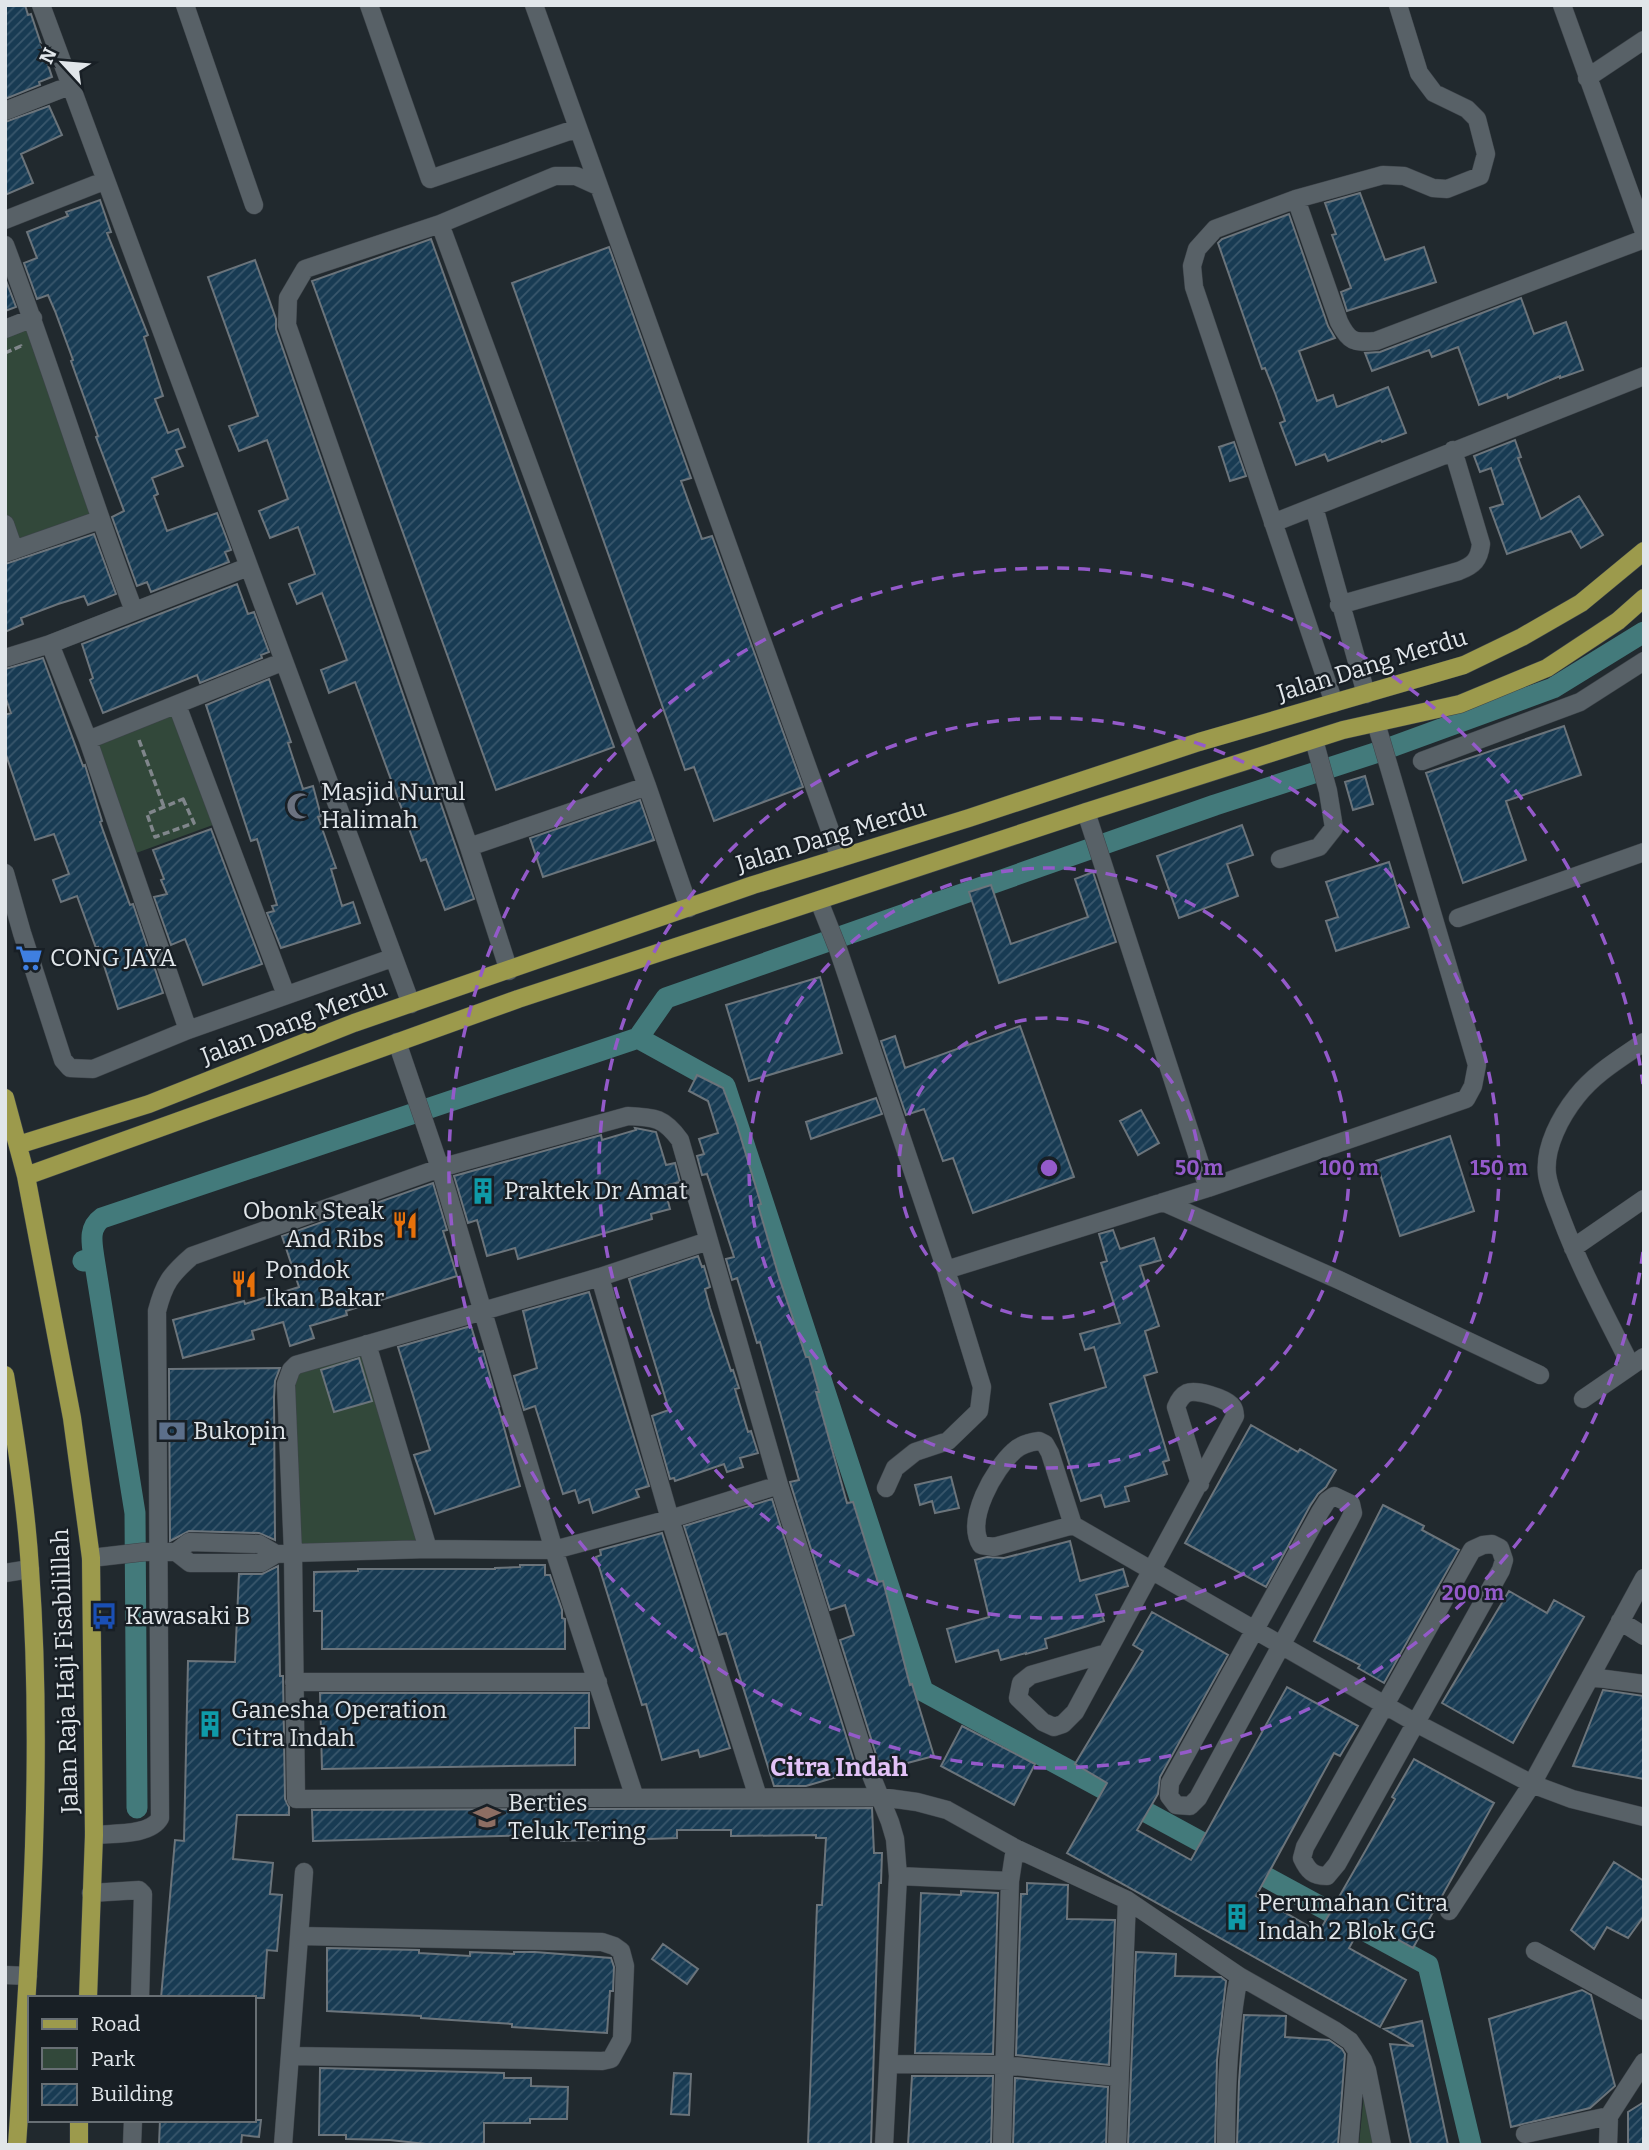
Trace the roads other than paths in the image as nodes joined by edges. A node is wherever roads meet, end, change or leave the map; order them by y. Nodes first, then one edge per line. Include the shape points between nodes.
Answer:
1 (41, 5) edge
2 (185, 5) edge
3 (369, 5) edge
4 (534, 5) edge
5 (1562, 5) edge
6 (1399, 6) edge
7 (1644, 40) edge
8 (1587, 78) junction
9 (69, 86) junction
10 (5, 111) edge
11 (579, 128) junction
12 (104, 181) junction
13 (598, 186) junction
14 (1296, 198) junction
15 (254, 205) dead end
16 (5, 220) edge
17 (440, 224) junction
18 (1644, 232) edge
19 (1644, 239) edge
20 (5, 245) edge
21 (33, 318) junction
22 (5, 329) edge
23 (1644, 376) edge
24 (1453, 450) junction
25 (1314, 507) junction
26 (99, 520) junction
27 (1273, 523) junction
28 (5, 524) edge
29 (10, 551) edge
30 (1644, 551) edge
31 (247, 567) junction
32 (1644, 598) edge
33 (1339, 605) junction
34 (134, 611) junction
35 (50, 644) junction
36 (5, 658) edge
37 (282, 662) junction
38 (1644, 662) edge
39 (1366, 694) junction
40 (1334, 703) junction
41 (177, 705) junction
42 (1376, 723) junction
43 (88, 740) junction
44 (1314, 740) junction
45 (1422, 761) dead end
46 (647, 786) junction
47 (1017, 802) junction
48 (1086, 812) junction
49 (1025, 832) junction
50 (469, 847) junction
51 (1644, 852) edge
52 (840, 858) junction
53 (1280, 859) dead end
54 (5, 873) edge
55 (819, 901) junction
56 (689, 908) junction
57 (1458, 918) dead end
58 (14, 935) edge
59 (392, 958) junction
60 (509, 971) junction
61 (286, 995) junction
62 (411, 1004) junction
63 (188, 1030) junction
64 (397, 1042) junction
65 (1644, 1042) edge
66 (5, 1098) edge
67 (123, 1113) junction
68 (130, 1139) junction
69 (18, 1145) junction
70 (440, 1168) junction
71 (26, 1176) junction
72 (1208, 1188) junction
73 (1644, 1199) edge
74 (1163, 1202) junction
75 (708, 1241) junction
76 (1573, 1248) junction
77 (946, 1270) junction
78 (600, 1277) junction
79 (483, 1311) junction
80 (368, 1344) junction
81 (1638, 1361) edge
82 (5, 1375) edge
83 (1539, 1375) dead end
84 (1583, 1399) dead end
85 (1200, 1484) junction
86 (779, 1485) junction
87 (886, 1488) dead end
88 (670, 1519) junction
89 (1073, 1525) junction
90 (428, 1549) junction
91 (554, 1550) junction
92 (160, 1552) junction
93 (284, 1554) junction
94 (90, 1558) junction
95 (30, 1569) junction
96 (1150, 1571) junction
97 (5, 1573) edge
98 (1644, 1578) edge
99 (1620, 1621) junction
100 (1256, 1630) junction
101 (1644, 1636) edge
102 (1282, 1646) junction
103 (1107, 1653) junction
104 (1590, 1677) junction
105 (295, 1682) junction
106 (598, 1682) junction
107 (1644, 1684) edge
108 (1385, 1705) junction
109 (1416, 1723) junction
110 (1532, 1784) junction
111 (758, 1797) junction
112 (880, 1797) junction
113 (635, 1798) junction
114 (1615, 1809) junction
115 (1644, 1817) edge
116 (1644, 1829) edge
117 (94, 1835) junction
118 (1015, 1848) junction
119 (304, 1872) dead end
120 (898, 1876) junction
121 (1010, 1881) junction
122 (91, 1893) junction
123 (1127, 1900) junction
124 (1449, 1911) dead end
125 (299, 1936) junction
126 (1535, 1951) dead end
127 (5, 1975) edge
128 (28, 1976) junction
129 (1239, 1976) junction
130 (88, 1996) edge
131 (139, 1996) edge
132 (1644, 2011) edge
133 (1357, 2050) junction
134 (290, 2056) junction
135 (1644, 2062) edge
136 (889, 2064) junction
137 (1004, 2065) junction
138 (1118, 2077) junction
139 (1609, 2116) junction
140 (79, 2122) edge
141 (133, 2122) edge
142 (1525, 2134) dead end
143 (17, 2145) edge
144 (79, 2145) edge
145 (132, 2145) edge
146 (283, 2145) edge
147 (884, 2145) edge
148 (1002, 2145) edge
149 (1116, 2145) edge
150 (1226, 2145) edge
151 (1349, 2145) edge
152 (1382, 2145) edge
153 (1608, 2145) edge

1 - 9 street
2 - 15 street
3 - 11 street via 430,179
4 - 11 street
5 - 8 street
6 - 14 street via 1419,73 1434,93 1467,109 1476,119 1486,153 1480,176 1447,189 1404,176 1383,175
7 - 8 street
8 - 18 street
9 - 10 street
9 - 12 street
11 - 13 street
12 - 16 street
12 - 31 street
13 - 17 street via 576,176 555,176
13 - 52 street
14 - 19 street via 1339,322 1346,336 1357,343 1376,341
14 - 27 street via 1215,229 1197,249 1192,266 1194,287
17 - 46 street
17 - 50 street via 304,270 288,298 287,324
20 - 21 street
21 - 22 street
21 - 26 street
23 - 24 street
24 - 25 street
24 - 33 street via 1481,544 1480,557 1459,571
25 - 27 street
25 - 33 street
26 - 29 street
26 - 34 street
27 - 40 street
28 - 29 street
30 - 39 main road, Jalan Dang Merdu via 1581,603 1522,637 1464,665
31 - 34 street
31 - 37 street
32 - 42 main road via 1547,668 1460,704
33 - 39 street
34 - 35 street
35 - 36 street
35 - 43 street
37 - 41 street
37 - 59 street
38 - 45 street via 1580,702
39 - 40 main road, Jalan Dang Merdu
40 - 47 main road, Jalan Dang Merdu
41 - 43 street
41 - 61 street
42 - 44 main road
42 - 72 street via 1476,1065 1474,1086 1466,1099 1448,1106
43 - 63 street
44 - 48 main road
44 - 53 street via 1334,828 1319,846
46 - 50 street
46 - 56 street
47 - 49 main road
47 - 52 main road, Jalan Dang Merdu
48 - 49 main road
48 - 72 street
49 - 55 main road
50 - 60 street
51 - 57 street
52 - 56 main road, Jalan Dang Merdu
54 - 58 street
55 - 64 main road
55 - 77 street
56 - 60 main road, Jalan Dang Merdu
58 - 63 street via 63,1060 71,1068 93,1069
59 - 61 street
59 - 62 street
60 - 62 main road, Jalan Dang Merdu
61 - 63 street
62 - 67 main road, Jalan Dang Merdu
64 - 68 main road
64 - 70 street
65 - 76 street via 1598,1074 1564,1113 1553,1137 1547,1174
66 - 69 main road, Jalan Raja Haji Fisabilillah
67 - 68 main road via 116,1119 116,1129
67 - 69 main road, Jalan Dang Merdu
68 - 71 main road
69 - 71 main road, Jalan Raja Haji Fisabilillah
70 - 75 street via 628,1116 650,1117 669,1125 680,1140
70 - 79 street
70 - 92 street via 192,1256 163,1285 157,1311
71 - 94 main road, Jalan Raja Haji Fisabilillah via 72,1418
72 - 74 street
73 - 76 street
74 - 77 street
74 - 83 street
75 - 78 street
75 - 86 street
76 - 81 street
77 - 87 street via 982,1387 979,1411 948,1441 915,1452 895,1468
78 - 79 street
78 - 88 street
79 - 80 street
79 - 91 street
80 - 90 street
80 - 93 street via 296,1365 287,1377
81 - 84 street
82 - 95 main road, Jalan Raja Haji Fisabilillah
85 - 85 street via 1176,1407 1188,1392 1228,1402 1234,1408 1231,1425
85 - 96 street
86 - 88 street
86 - 112 street
88 - 91 street
88 - 111 street
89 - 89 street via 994,1547 981,1545 976,1537 978,1513 992,1477 1015,1449 1039,1441 1050,1454
89 - 96 street
90 - 91 street
90 - 93 street
91 - 106 street
92 - 93 street via 189,1542 259,1544
92 - 94 street
92 - 117 street via 160,1818 147,1829
93 - 105 street
94 - 117 main road, Jalan Raja Haji Fisabilillah
95 - 97 street
95 - 128 main road, Jalan Raja Haji Fisabilillah via 36,1707
96 - 100 street
96 - 103 street
98 - 99 street
99 - 101 street
99 - 104 street
100 - 102 street
100 - 102 street via 1327,1501 1334,1496 1351,1504 1353,1513
100 - 102 street via 1170,1783 1169,1796 1176,1805 1190,1807 1199,1798
102 - 108 street
103 - 103 street via 1031,1675 1021,1683 1018,1698 1043,1722 1054,1727 1063,1724 1075,1712
104 - 107 street
104 - 110 street
105 - 106 street
105 - 113 street via 296,1799
106 - 113 street
108 - 109 street
108 - 109 street via 1305,1847 1302,1858 1316,1876 1327,1876 1337,1864
108 - 109 street via 1472,1550 1492,1544 1500,1548 1501,1570
109 - 110 street
110 - 114 street
110 - 124 street
111 - 112 street
111 - 113 street
112 - 118 street via 947,1810
112 - 120 street via 895,1839
114 - 115 street
114 - 116 street
117 - 122 main road, Jalan Raja Haji Fisabilillah
118 - 121 street
118 - 123 street
119 - 125 street
120 - 121 street
120 - 136 street
121 - 137 street
122 - 130 main road, Jalan Raja Haji Fisabilillah
122 - 131 street via 139,1890 143,1894
123 - 129 street
123 - 138 street
125 - 134 street
125 - 134 street via 614,1945 625,1966 622,2039 611,2059 602,2061
126 - 132 street
127 - 128 street
128 - 143 main road, Jalan Raja Haji Fisabilillah
129 - 133 street via 1334,2030
129 - 150 street via 1232,2021
133 - 151 street
133 - 152 street via 1367,2070
134 - 146 street
135 - 139 street
136 - 137 street
136 - 147 street
137 - 138 street
137 - 148 street
138 - 149 street
139 - 142 street
139 - 153 street
140 - 144 main road
141 - 145 street

